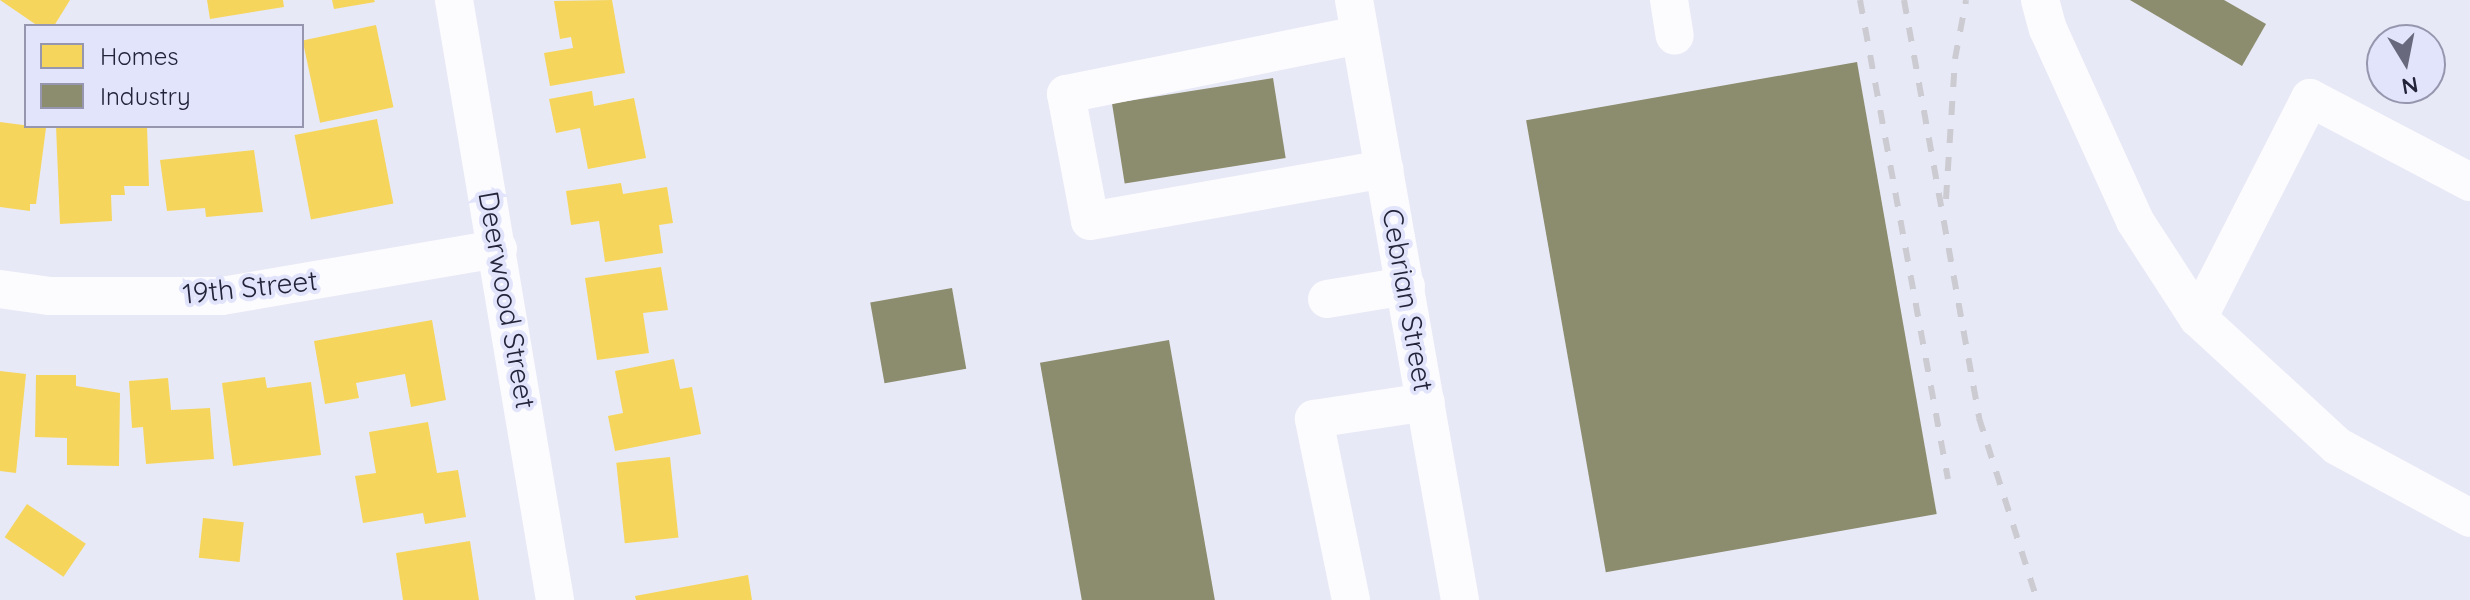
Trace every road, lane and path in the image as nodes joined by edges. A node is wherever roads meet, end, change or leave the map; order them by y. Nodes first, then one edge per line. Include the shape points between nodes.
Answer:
1 (454, 0) edge
2 (2040, 0) edge
3 (1356, 18) edge
4 (1384, 169) junction
5 (2470, 182) edge
6 (498, 249) junction
7 (1406, 286) junction
8 (0, 289) edge
9 (1327, 299) dead end
10 (2198, 318) junction
11 (1426, 402) junction
12 (2470, 518) edge
13 (555, 600) edge
14 (1351, 600) edge
15 (1460, 600) edge

1 - 6 street, Deerwood Street
2 - 10 street via 2048,29 2135,221
3 - 4 street, Cebrian Street
3 - 4 street via 1066,94 1090,221
4 - 7 street, Cebrian Street
5 - 10 street via 2310,98
6 - 8 street, 19th Street via 222,296 49,296
6 - 13 street, Deerwood Street
7 - 9 street
7 - 11 street, Cebrian Street
10 - 12 street via 2337,446
11 - 14 street via 1314,419
11 - 15 street, Cebrian Street

